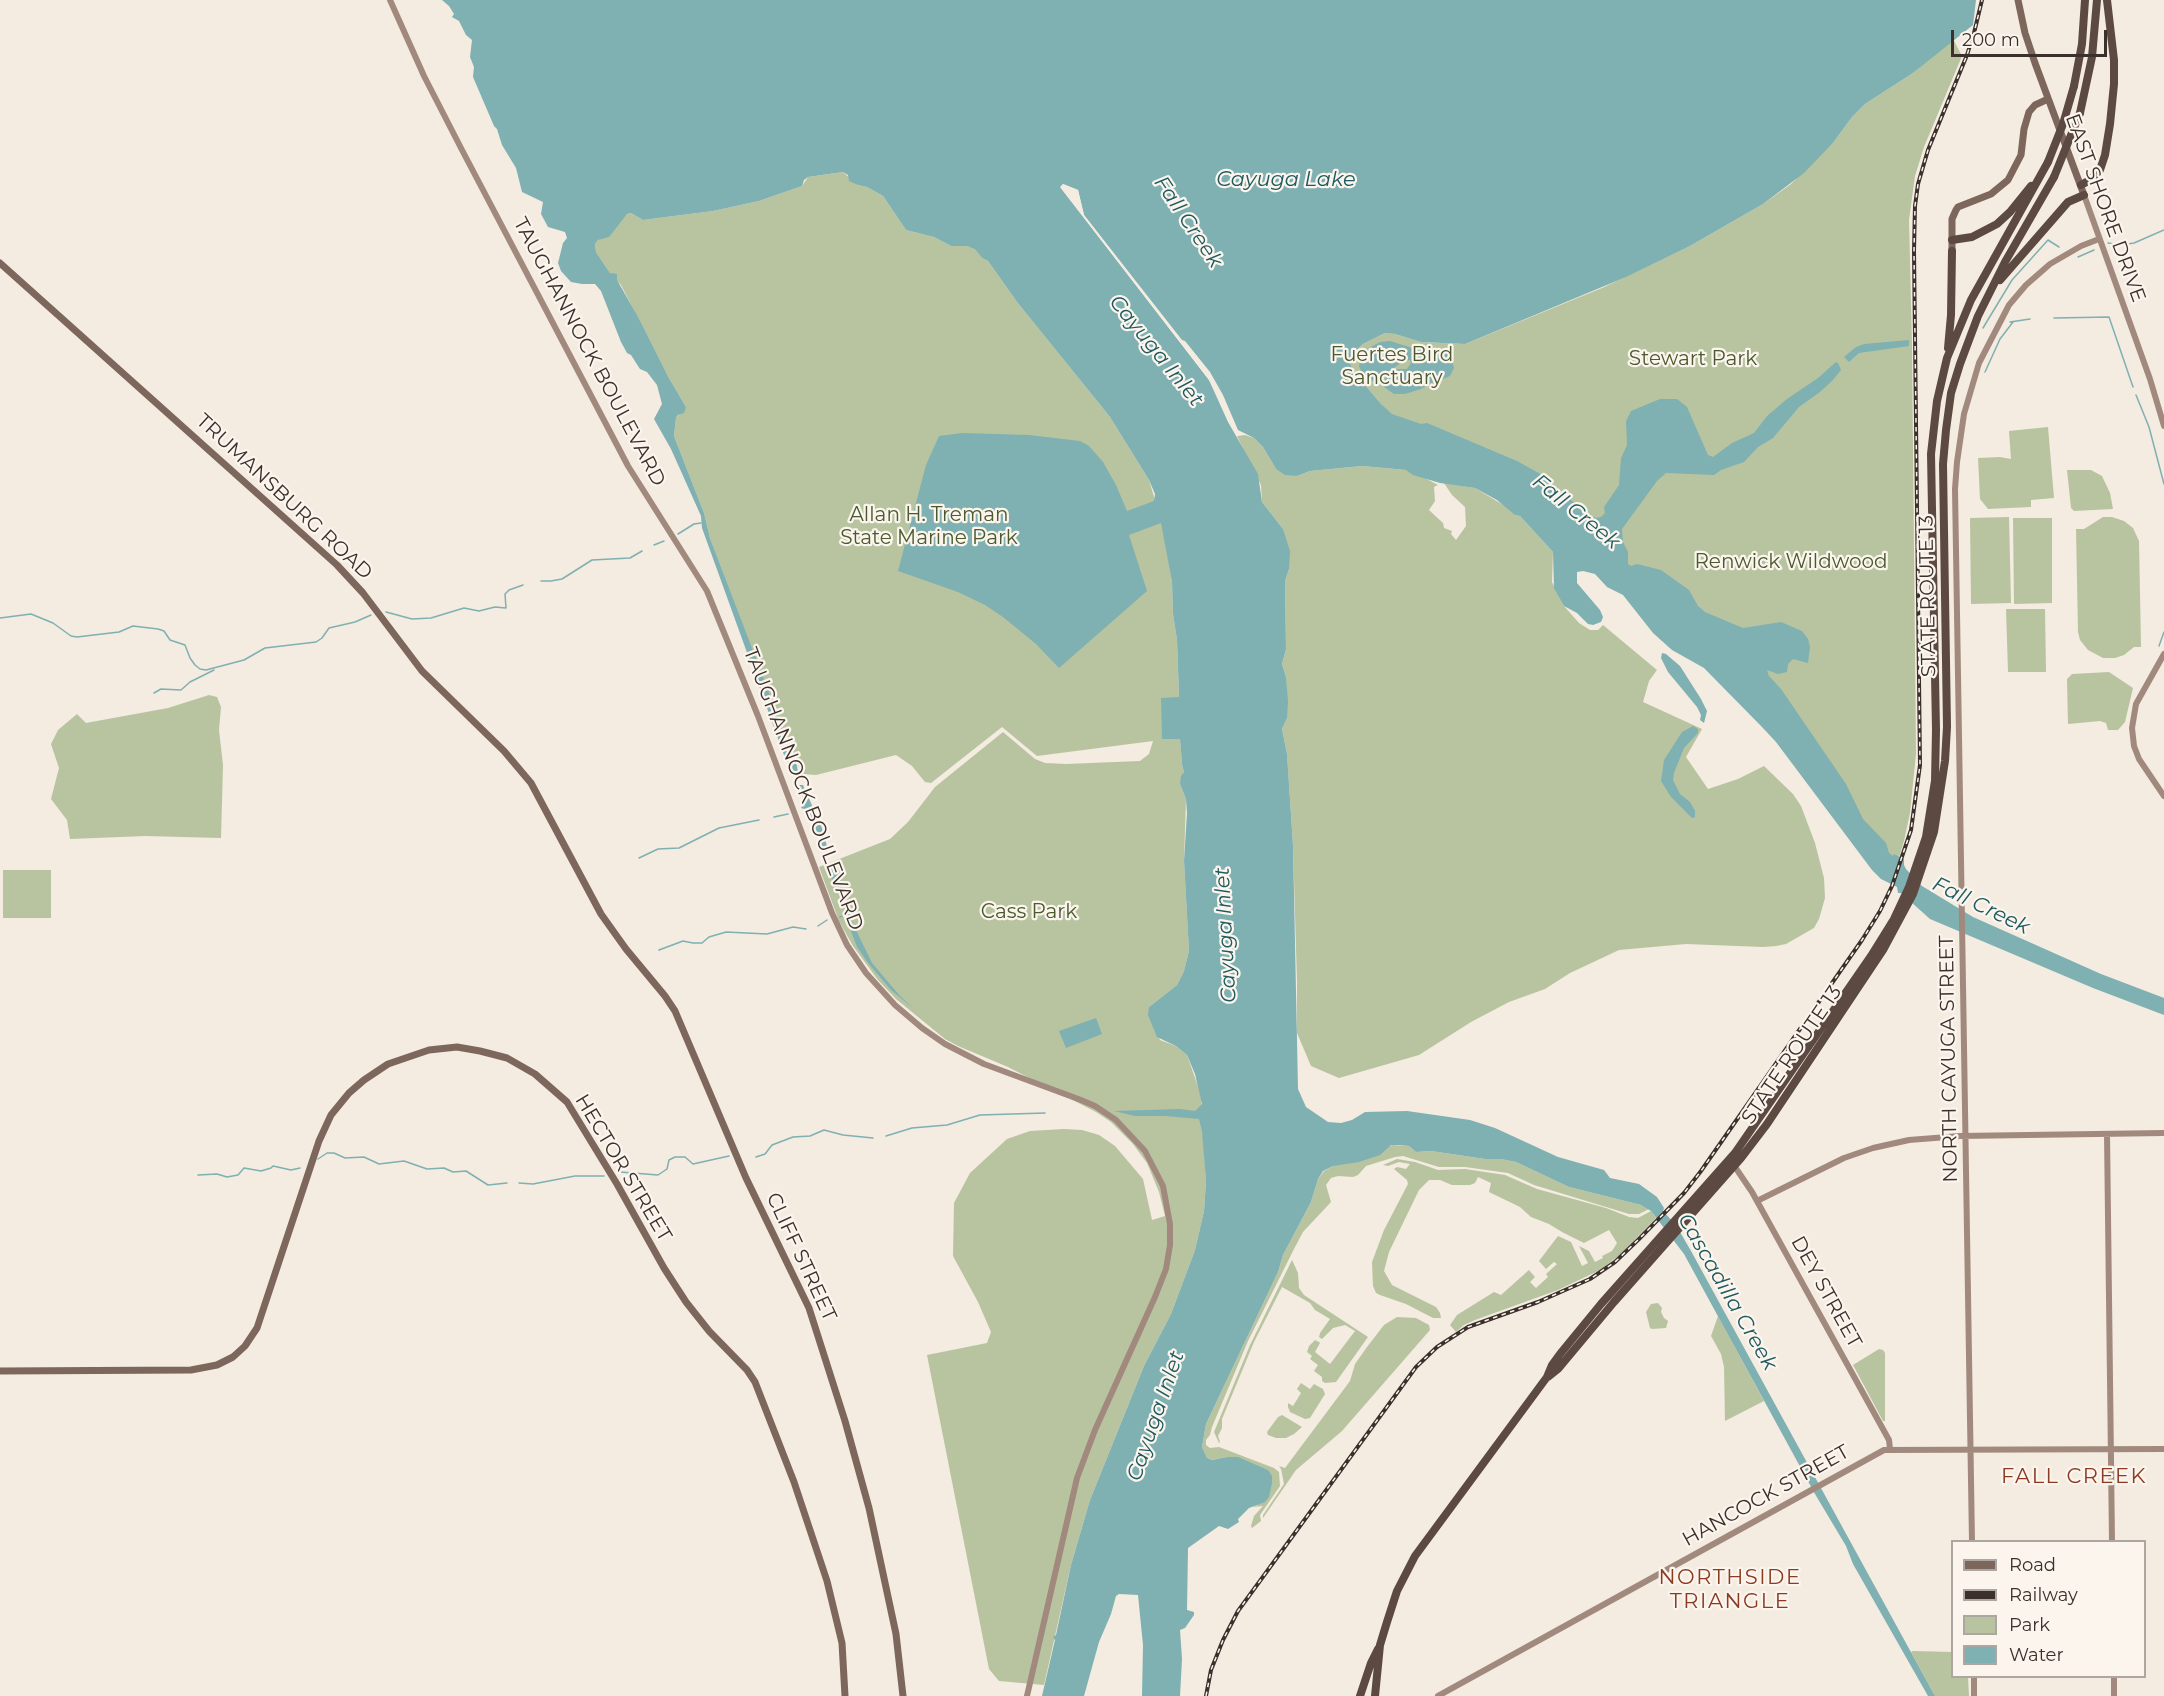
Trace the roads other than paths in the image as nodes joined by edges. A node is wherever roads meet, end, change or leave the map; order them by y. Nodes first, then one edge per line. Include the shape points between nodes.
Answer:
1 (390, 0) edge
2 (2018, 0) edge
3 (2085, 0) edge
4 (2097, 0) edge
5 (2107, 0) edge
6 (2048, 99) junction
7 (2042, 173) junction
8 (2081, 185) junction
9 (2084, 195) junction
10 (2099, 239) junction
11 (1952, 240) junction
12 (1952, 251) joint
13 (0, 263) edge
14 (1989, 292) junction
15 (1947, 358) junction
16 (2164, 426) edge
17 (2164, 654) edge
18 (2164, 796) edge
19 (1923, 858) junction
20 (576, 868) joint
21 (1900, 914) junction
22 (2164, 1133) edge
23 (2107, 1134) junction
24 (1966, 1136) junction
25 (1731, 1162) junction
26 (1757, 1201) junction
27 (0, 1371) edge
28 (1890, 1446) junction
29 (1971, 1449) junction
30 (2111, 1449) junction
31 (2164, 1449) edge
32 (1972, 1540) edge
33 (2112, 1540) edge
34 (1380, 1645) junction
35 (1974, 1678) edge
36 (2114, 1678) edge
37 (845, 1696) edge
38 (903, 1696) edge
39 (1027, 1696) edge
40 (1360, 1696) edge
41 (1375, 1696) edge
42 (1438, 1696) edge
43 (1974, 1696) edge
44 (2114, 1696) edge

1 - 39 street, TAUGHANNOCK BOULEVARD via 424,76 628,466 707,591 847,945 895,1005 945,1044 984,1064 1095,1106 1116,1120 1145,1151 1162,1186 1170,1224 1166,1269 1077,1478
2 - 6 main road, EAST SHORE DRIVE
3 - 7 highway, STATE ROUTE 13, bridge via 2074,86
4 - 14 highway, STATE ROUTE 13, bridge via 2092,57 2080,113 2054,177
5 - 8 highway via 2114,60 2110,124 2100,170
6 - 8 main road, EAST SHORE DRIVE
6 - 11 main road via 2029,112 2021,155 2008,180 1991,194 1958,207 1953,214
7 - 11 highway via 1997,224 1972,237
7 - 15 highway, STATE ROUTE 13 via 1971,300
8 - 9 main road, EAST SHORE DRIVE
9 - 10 street, EAST SHORE DRIVE
9 - 14 highway via 2068,202
10 - 16 street, EAST SHORE DRIVE
10 - 24 street, NORTH CAYUGA STREET via 2050,264 2009,305 1979,363 1958,448 1955,489
11 - 12 main road
12 - 15 highway
13 - 20 main road, TRUMANSBURG ROAD via 354,582 422,671 520,767 542,800
14 - 19 highway, STATE ROUTE 13 via 1957,371 1946,430 1946,738 1938,815
15 - 19 highway, STATE ROUTE 13 via 1932,438 1936,758
17 - 18 street via 2141,692 2132,734 2143,765
19 - 21 highway, STATE ROUTE 13
20 - 38 main road, CLIFF STREET via 614,934 675,1011 746,1178 809,1308 872,1518 896,1634
21 - 25 highway, STATE ROUTE 13
21 - 25 highway, STATE ROUTE 13 via 1866,976 1776,1112
22 - 23 street
23 - 24 street
23 - 30 street
24 - 26 street via 1927,1138 1873,1148 1827,1165
24 - 29 street, NORTH CAYUGA STREET
25 - 26 street, DEY STREET
25 - 34 highway via 1558,1369 1547,1377 1415,1556 1397,1591
26 - 28 street, DEY STREET
27 - 37 main road, HECTOR STREET via 191,1370 217,1365 238,1353 252,1338 263,1315 321,1135 349,1093 388,1064 429,1050 456,1047 495,1054 517,1063 567,1102 686,1302 755,1382 827,1581 842,1643
28 - 29 street
28 - 42 street, HANCOCK STREET
29 - 30 street
29 - 32 street, NORTH CAYUGA STREET
30 - 31 street
30 - 33 street
34 - 40 highway
34 - 41 highway
35 - 43 street
36 - 44 street

